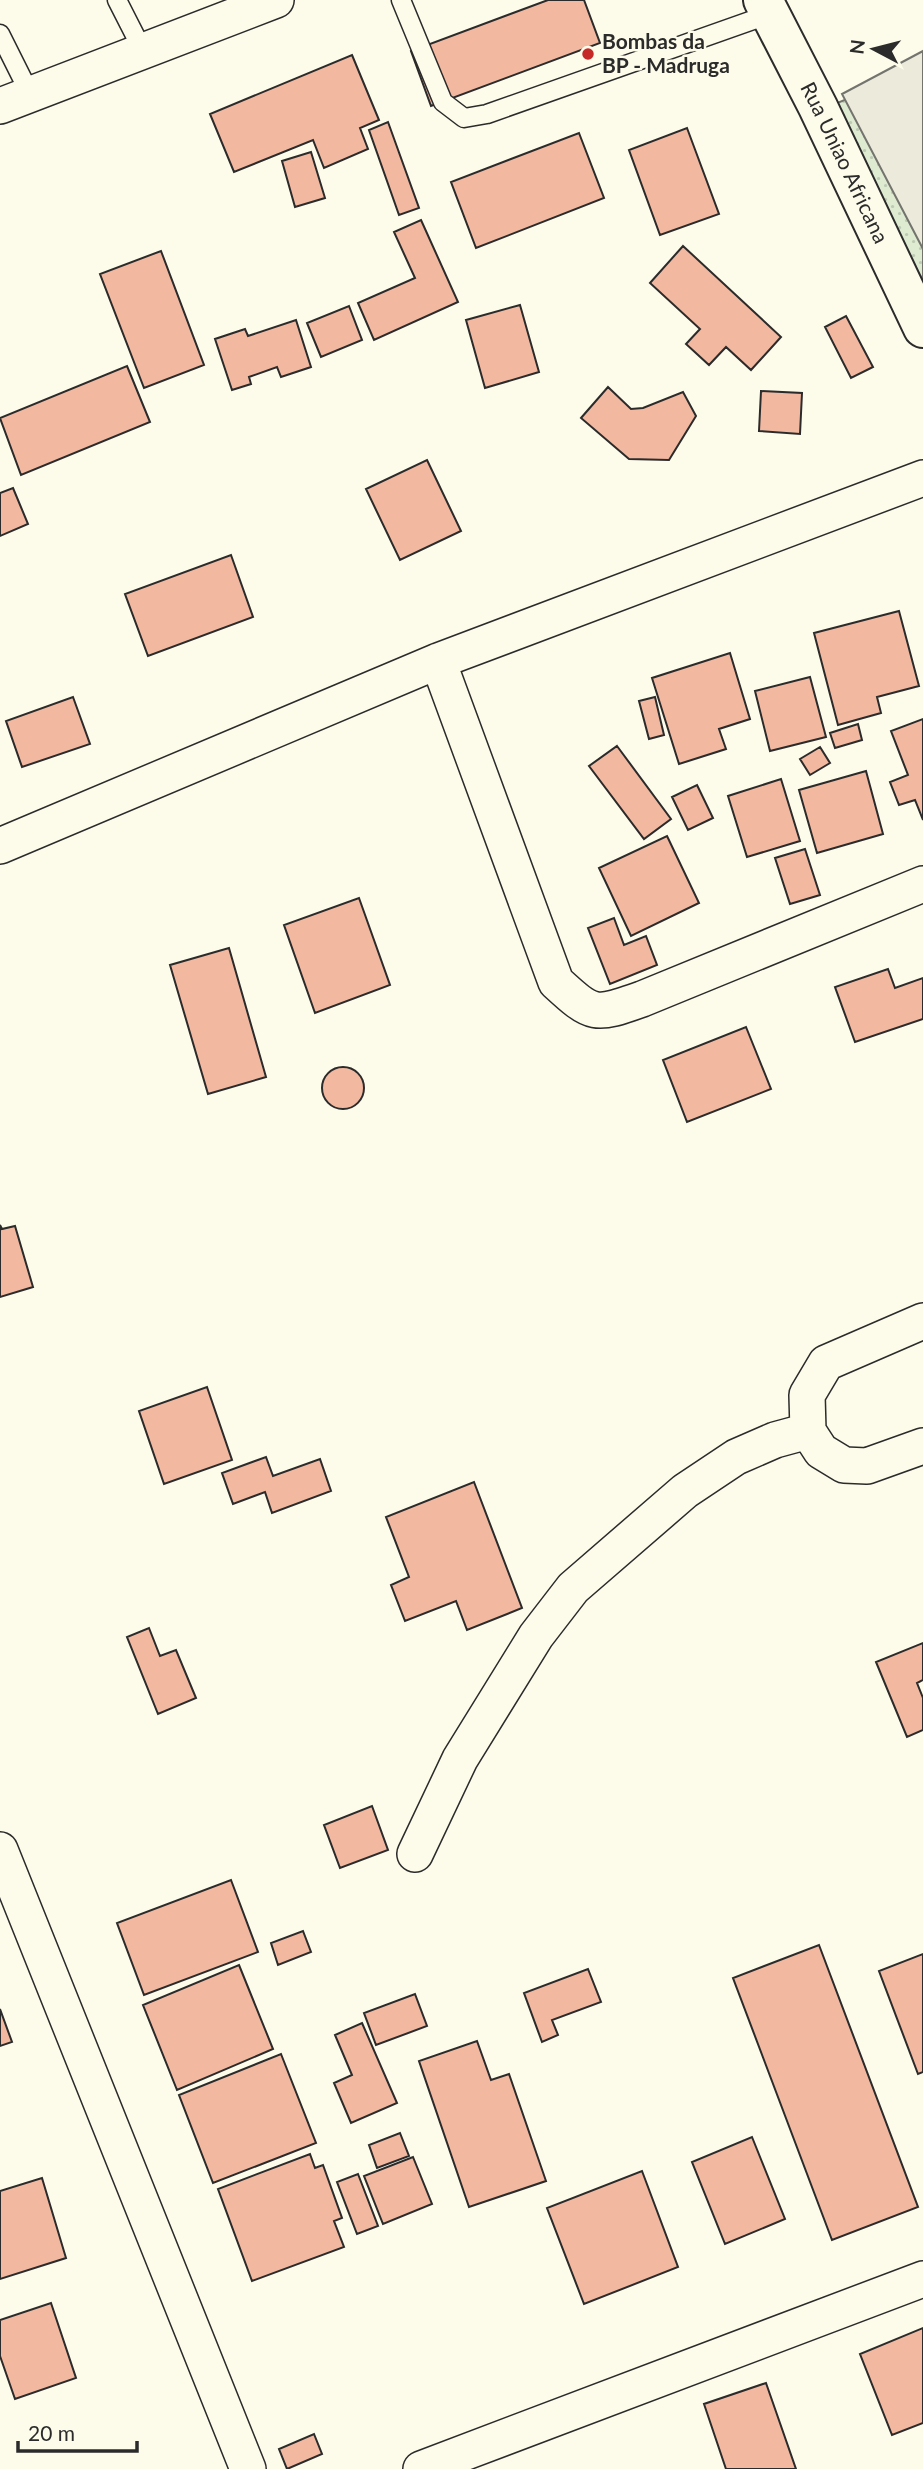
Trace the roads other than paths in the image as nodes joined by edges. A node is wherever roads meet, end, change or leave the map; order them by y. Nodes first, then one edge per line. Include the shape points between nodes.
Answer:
1 (117, 0) edge
2 (276, 0) edge
3 (401, 0) edge
4 (766, 7) edge
5 (0, 34) edge
6 (143, 51) junction
7 (15, 100) edge
8 (923, 328) edge
9 (923, 478) edge
10 (438, 662) junction
11 (0, 846) edge
12 (923, 884) edge
13 (923, 1321) edge
14 (808, 1431) junction
15 (923, 1446) edge
16 (0, 1850) edge
17 (415, 1854) dead end
18 (923, 2279) edge
19 (248, 2469) edge
20 (421, 2469) edge

1 - 6 lane
2 - 6 street
3 - 4 lane via 443,102 464,118 486,114
4 - 8 main road, Rua Uniao Africana
5 - 7 lane
6 - 7 street
9 - 10 street
10 - 11 street
10 - 12 street via 556,982 584,1008 609,1011 642,999
13 - 14 street via 826,1363 807,1395
14 - 15 street via 821,1451 844,1465 867,1465
14 - 17 street via 736,1457 685,1491 573,1588 536,1636 460,1759
16 - 19 street
18 - 20 street

